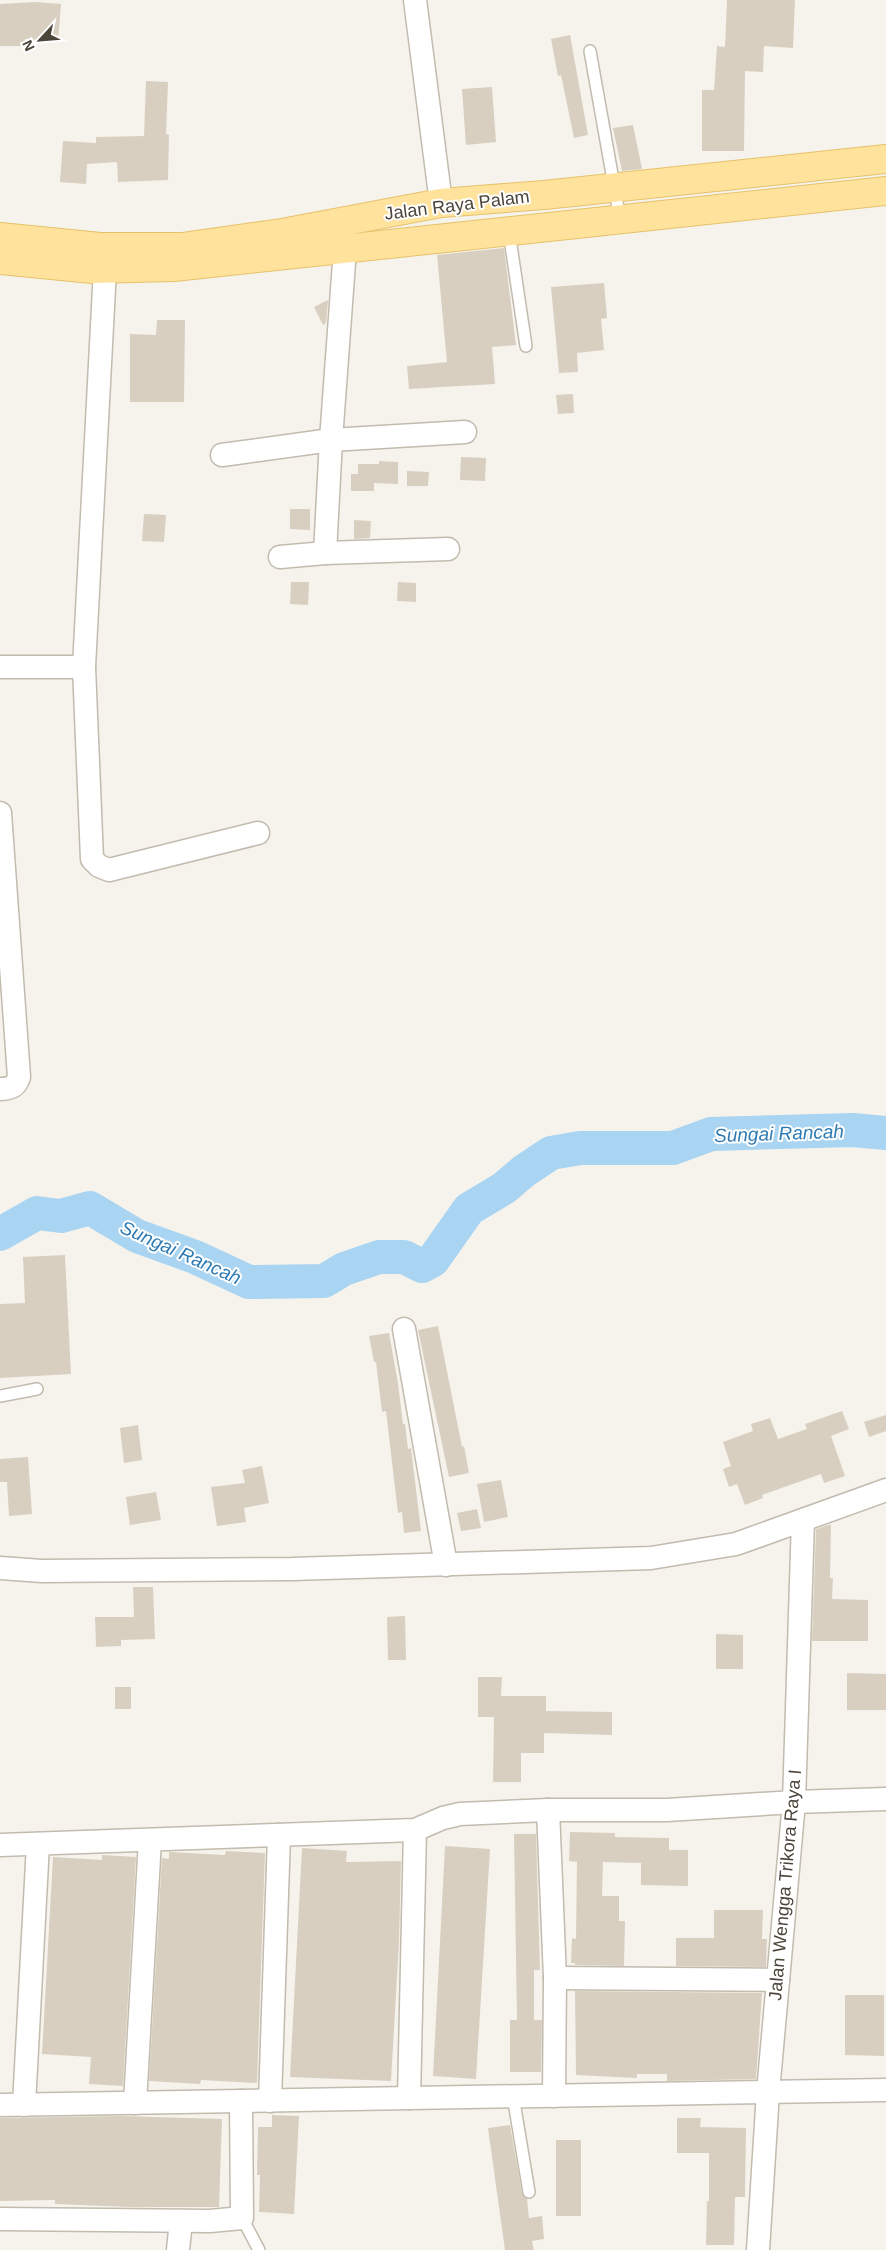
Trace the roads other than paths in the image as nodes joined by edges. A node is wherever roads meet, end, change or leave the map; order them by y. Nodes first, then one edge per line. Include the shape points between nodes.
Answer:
1 (415, 0) edge
2 (590, 51) dead end
3 (886, 159) edge
4 (615, 187) junction
5 (886, 191) edge
6 (441, 204) junction
7 (620, 219) junction
8 (509, 232) junction
9 (0, 237) edge
10 (345, 249) junction
11 (0, 260) edge
12 (105, 269) junction
13 (526, 346) dead end
14 (464, 432) dead end
15 (331, 440) junction
16 (222, 455) dead end
17 (448, 549) dead end
18 (325, 553) junction
19 (280, 557) dead end
20 (0, 667) edge
21 (84, 667) junction
22 (0, 813) edge
23 (258, 833) dead end
24 (0, 1088) edge
25 (404, 1330) dead end
26 (37, 1389) dead end
27 (0, 1396) edge
28 (886, 1490) edge
29 (803, 1520) junction
30 (446, 1565) junction
31 (0, 1568) edge
32 (886, 1799) edge
33 (794, 1802) junction
34 (548, 1810) junction
35 (415, 1830) junction
36 (279, 1835) junction
37 (150, 1840) junction
38 (38, 1844) junction
39 (0, 1845) edge
40 (555, 1978) junction
41 (778, 1980) junction
42 (886, 2090) edge
43 (768, 2092) junction
44 (513, 2096) junction
45 (554, 2096) junction
46 (409, 2098) junction
47 (270, 2100) junction
48 (241, 2101) junction
49 (135, 2103) junction
50 (0, 2105) edge
51 (24, 2105) junction
52 (529, 2192) dead end
53 (242, 2218) junction
54 (0, 2219) edge
55 (181, 2221) junction
56 (178, 2250) edge
57 (259, 2250) edge
58 (758, 2250) edge

1 - 6 street
2 - 4 lane
3 - 4 main road, Jalan Raya Palam
4 - 6 main road, Jalan Raya Palam
4 - 7 lane
5 - 7 main road, Jalan Raya Palam
6 - 9 main road, Jalan Raya Palam via 282,233 182,247 100,247
7 - 8 main road, Jalan Raya Palam
8 - 10 main road, Jalan Raya Palam
8 - 13 lane
10 - 12 main road, Jalan Raya Palam via 174,267
10 - 15 street
11 - 12 main road, Jalan Raya Palam
12 - 21 street
14 - 15 street
15 - 16 street
15 - 18 street
17 - 18 street
18 - 19 street
20 - 21 street
21 - 23 street via 92,859 98,866 108,870
22 - 24 street via 19,1077 12,1087
25 - 30 street
26 - 27 lane
28 - 29 street
29 - 30 street via 736,1544 651,1558
29 - 33 street, Jalan Wengga Trikora Raya I
30 - 31 street via 42,1571
32 - 33 street
33 - 34 street via 667,1810
33 - 41 street, Jalan Wengga Trikora Raya I
34 - 35 street via 460,1814
34 - 40 street
35 - 36 street
35 - 46 street
36 - 37 street
36 - 47 street
37 - 38 street
37 - 49 street
38 - 39 street
38 - 51 street
40 - 41 street
40 - 45 street
41 - 43 street, Jalan Wengga Trikora Raya I
42 - 43 street
43 - 45 street
43 - 58 street, Jalan Wengga Trikora Raya I
44 - 45 street
44 - 46 street
44 - 52 lane
46 - 47 street
47 - 48 street
48 - 49 street
48 - 53 street
49 - 51 street
50 - 51 street
53 - 55 street
53 - 57 lane
54 - 55 street
55 - 56 street

